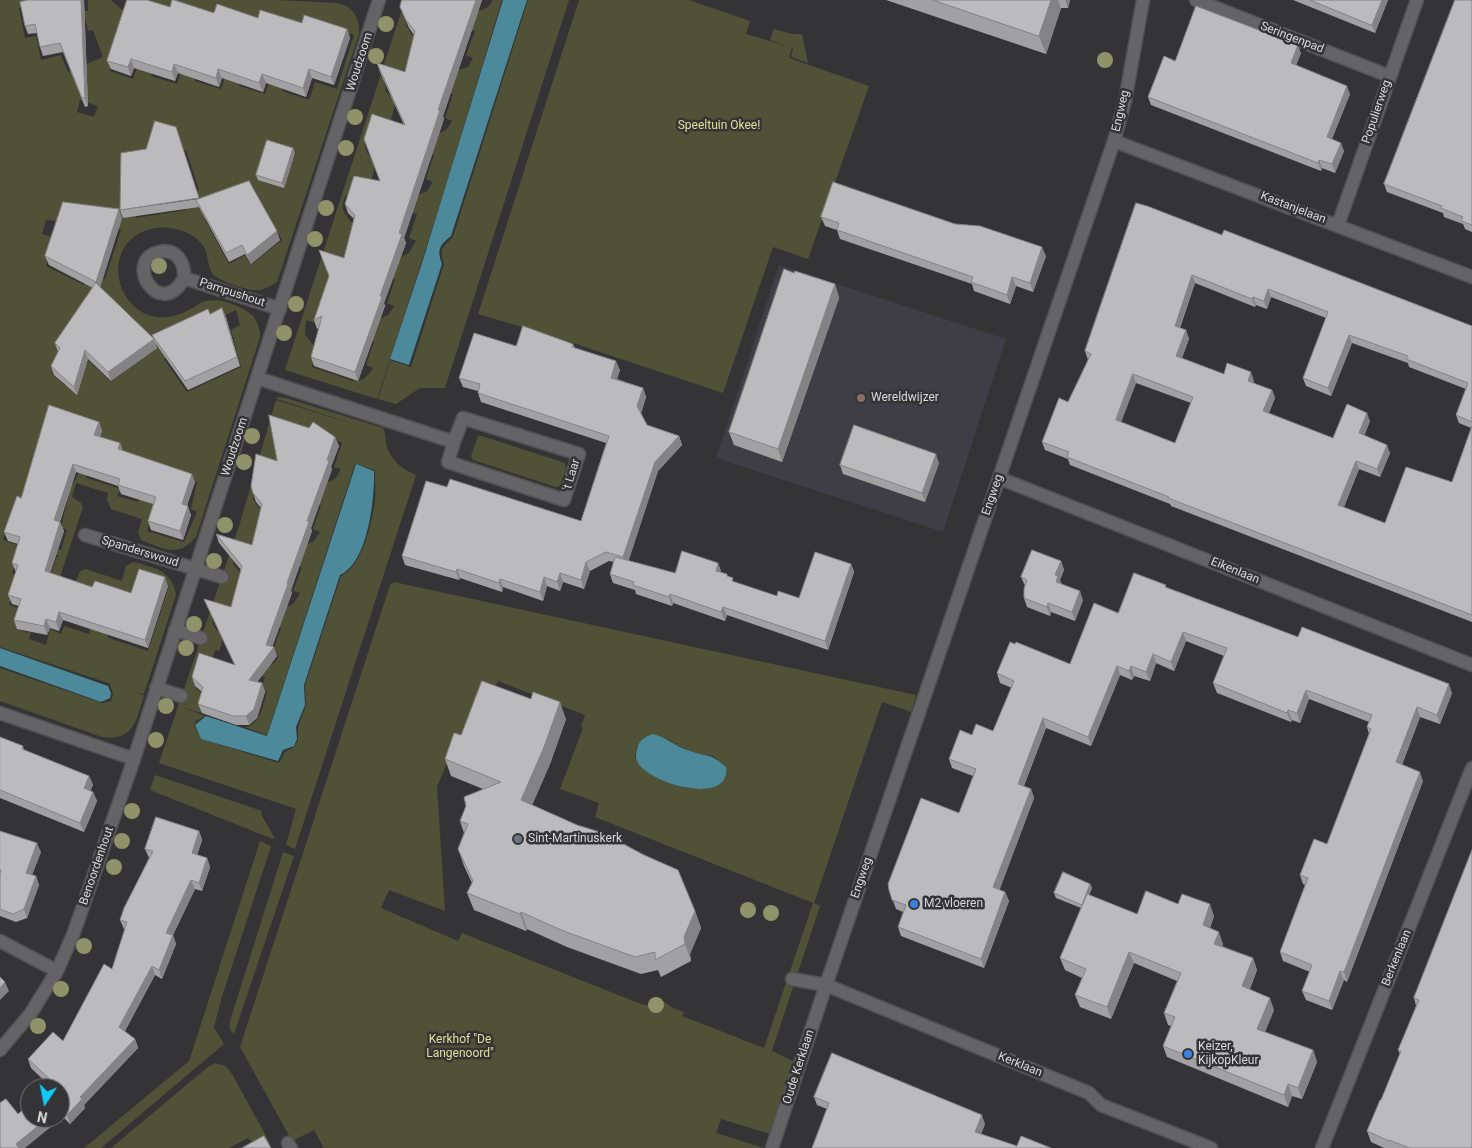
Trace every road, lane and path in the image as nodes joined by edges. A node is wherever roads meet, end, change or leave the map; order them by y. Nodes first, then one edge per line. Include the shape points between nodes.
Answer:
1 (1144, 0) edge
2 (1196, 0) edge
3 (1417, 0) edge
4 (376, 1) edge
5 (1389, 76) junction
6 (1114, 141) junction
7 (1338, 225) junction
8 (1472, 277) edge
9 (184, 278) dead end
10 (280, 309) junction
11 (257, 378) junction
12 (454, 442) junction
13 (999, 478) junction
14 (85, 535) dead end
15 (195, 569) junction
16 (222, 577) dead end
17 (175, 630) junction
18 (201, 638) dead end
19 (1472, 665) edge
20 (156, 688) junction
21 (180, 696) dead end
22 (0, 713) edge
23 (134, 759) junction
24 (1472, 768) edge
25 (0, 941) edge
26 (58, 971) junction
27 (792, 979) dead end
28 (826, 985) junction
29 (0, 1050) edge
30 (772, 1148) edge
31 (1211, 1148) edge
32 (1322, 1148) edge

1 - 6 street, Engweg
2 - 5 street, Seringenpad
3 - 5 street, Populierweg
4 - 10 street, Woudzoom
5 - 7 street, Populierweg
6 - 7 street, Kastanjelaan
6 - 13 street, Engweg
7 - 8 street, Kastanjelaan
9 - 10 street, Pampushout
10 - 11 street, Woudzoom
11 - 12 street
11 - 15 street, Woudzoom
12 - 12 street, 't Laar via 448,462 564,500 579,454 463,418
13 - 19 street, Eikenlaan
13 - 28 street, Engweg
14 - 15 street, Spanderswoud
15 - 16 street, Spanderswoud
15 - 17 street, Woudzoom
17 - 18 street
17 - 20 street, Woudzoom
20 - 21 street
20 - 23 street, Woudzoom
22 - 23 street
23 - 26 street, Benoordenhout via 74,935
24 - 32 street, Berkenlaan
25 - 26 street
26 - 29 street, Benoordenhout via 31,1013
27 - 28 street, Kerklaan
28 - 30 street, Oude Kerklaan
28 - 31 street, Kerklaan via 1089,1093 1101,1104

